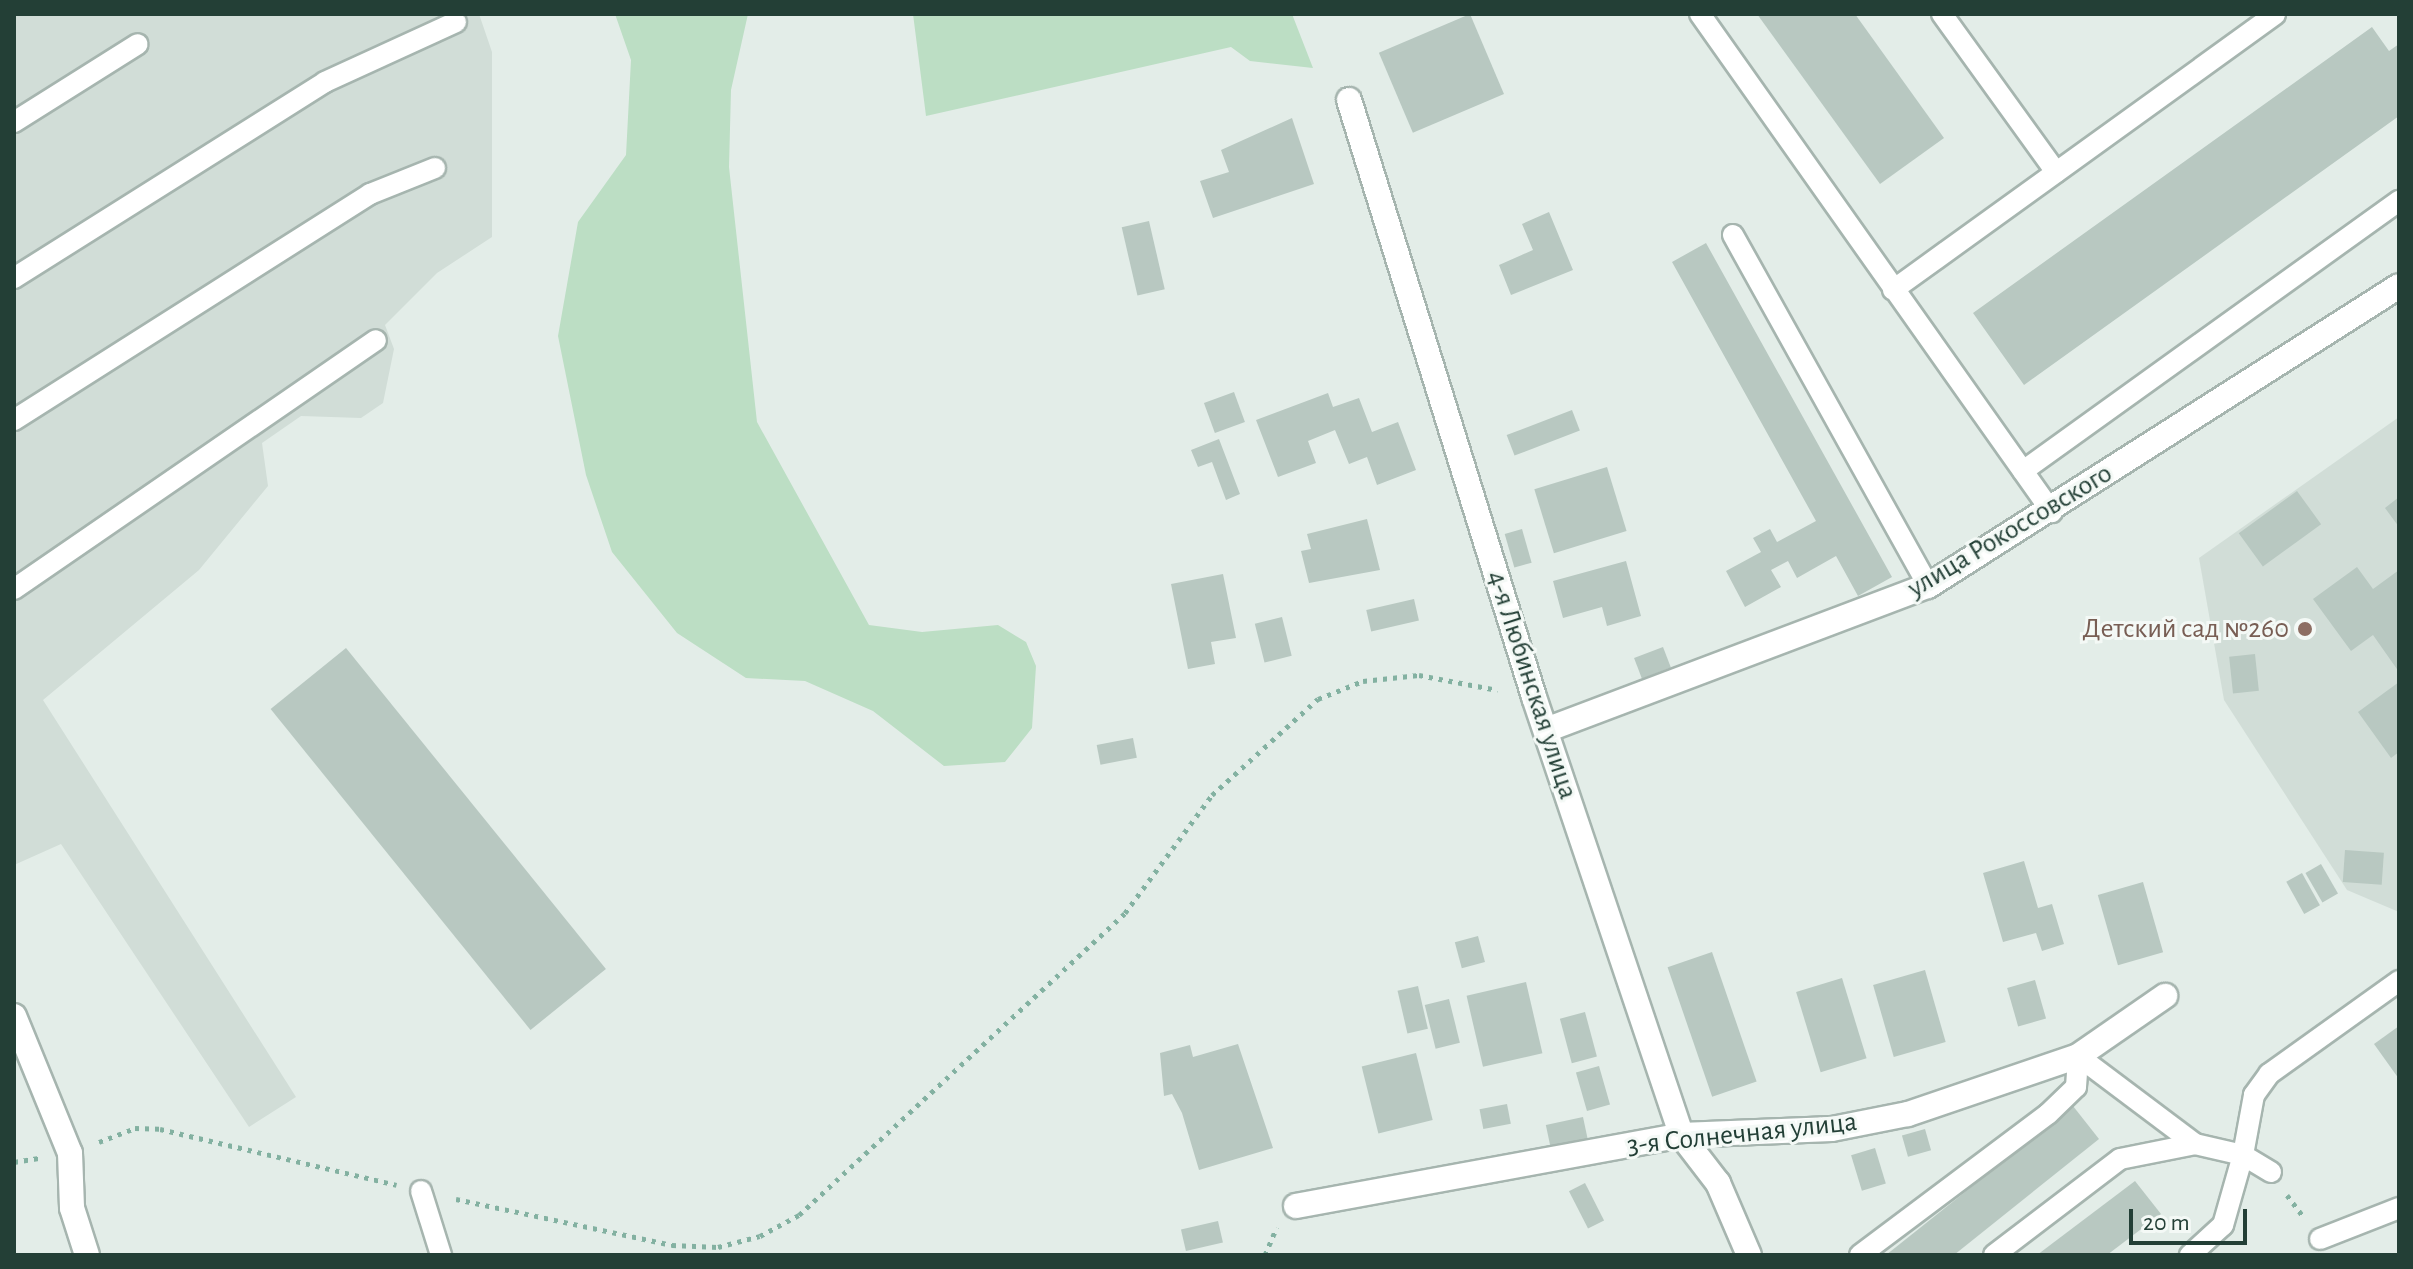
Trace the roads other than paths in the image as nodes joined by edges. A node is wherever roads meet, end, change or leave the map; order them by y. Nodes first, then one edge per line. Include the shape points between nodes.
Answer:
1 (1700, 14) edge
2 (1942, 14) edge
3 (2275, 14) edge
4 (456, 22) dead end
5 (138, 44) dead end
6 (1349, 100) dead end
7 (14, 122) edge
8 (435, 168) dead end
9 (2056, 172) junction
10 (2399, 201) edge
11 (1733, 235) dead end
12 (14, 278) edge
13 (2399, 286) edge
14 (1893, 290) junction
15 (376, 340) dead end
16 (14, 420) edge
17 (2023, 471) junction
18 (2052, 512) junction
19 (1928, 586) junction
20 (14, 589) edge
21 (1546, 730) junction
22 (2399, 981) edge
23 (2165, 996) dead end
24 (14, 1016) edge
25 (2078, 1056) junction
26 (1681, 1135) junction
27 (2195, 1144) junction
28 (2243, 1155) junction
29 (2271, 1172) dead end
30 (421, 1191) road end
31 (1296, 1206) dead end
32 (2399, 1208) edge
33 (2320, 1239) dead end
34 (87, 1255) edge
35 (441, 1255) edge
36 (1749, 1255) edge
37 (1860, 1255) edge
38 (1994, 1255) edge
39 (2190, 1255) edge

1 - 14 lane
2 - 9 lane
3 - 9 lane
4 - 12 lane via 325,82
5 - 7 lane
6 - 21 street, 4-я Любинская улица
8 - 16 lane via 370,194
9 - 14 lane
10 - 17 lane
11 - 19 lane
13 - 18 street, улица Рокоссовского
14 - 17 lane
15 - 20 lane
17 - 18 lane
18 - 19 street, улица Рокоссовского
19 - 21 street, улица Рокоссовского
21 - 26 street, 4-я Любинская улица
22 - 28 lane via 2269,1074 2254,1095
23 - 25 street, 3-я Солнечная улица
24 - 34 street via 70,1153 72,1208
25 - 26 street, 3-я Солнечная улица via 1878,1120 1788,1132
25 - 27 lane
25 - 37 lane via 2076,1087 2048,1114
26 - 31 street, 3-я Солнечная улица
26 - 36 street, 4-я Любинская улица via 1718,1183
27 - 28 lane
27 - 38 lane via 2120,1159
28 - 29 lane
28 - 39 lane via 2223,1225
30 - 35 lane
32 - 33 lane

